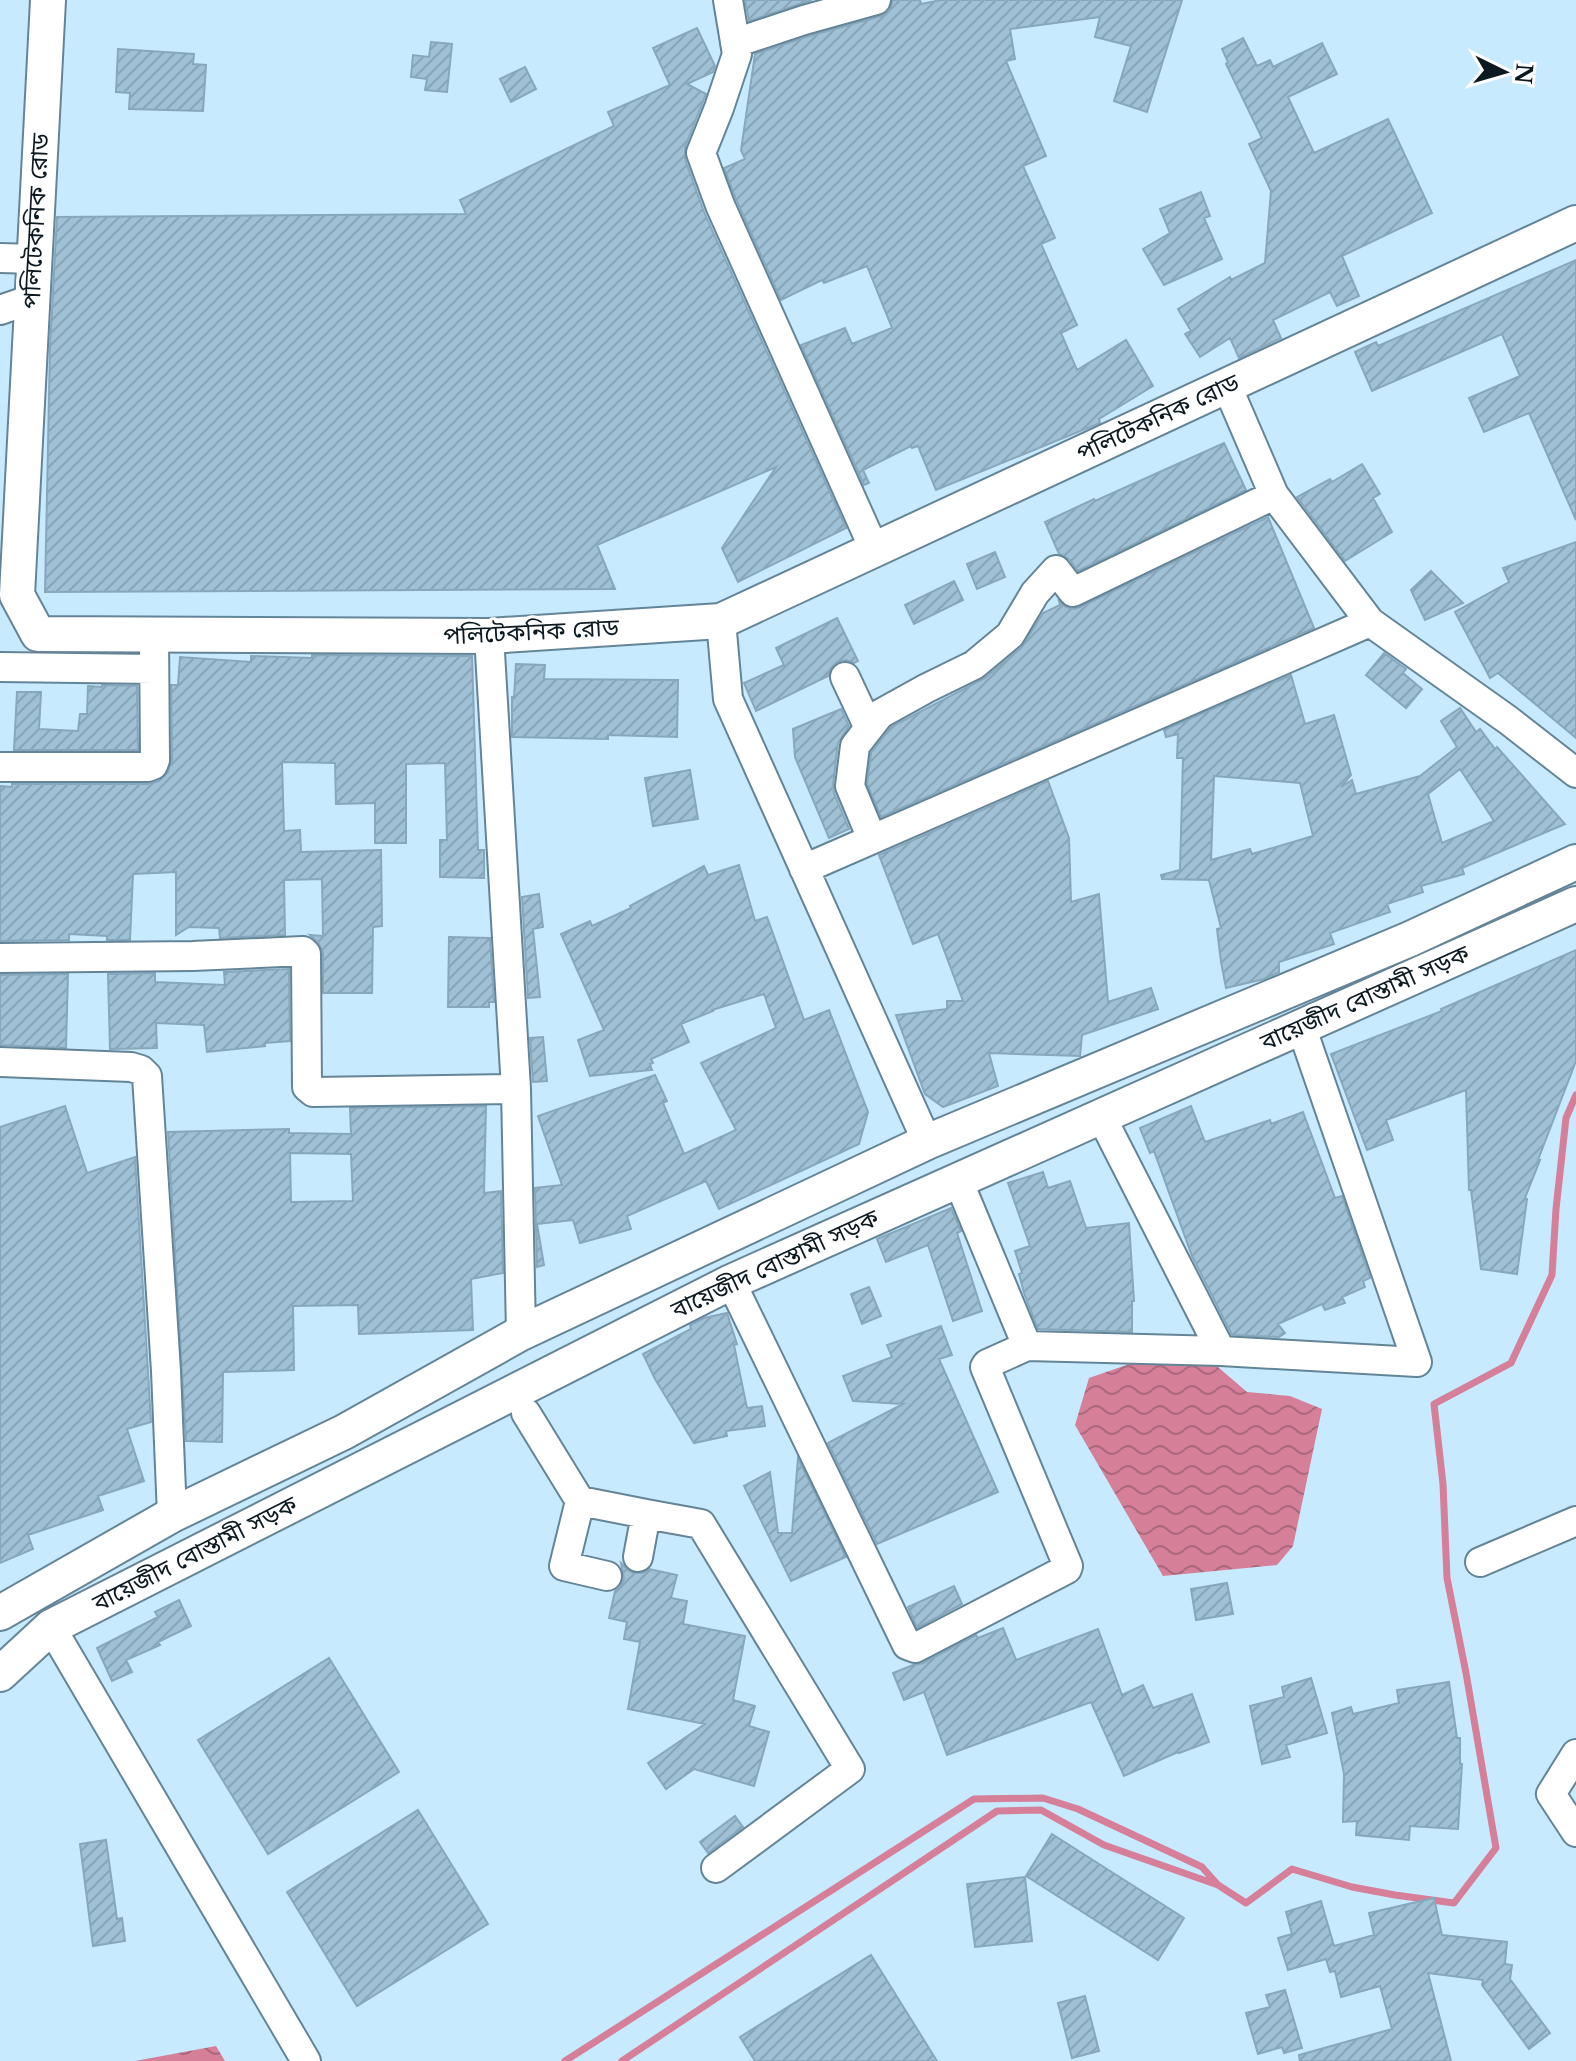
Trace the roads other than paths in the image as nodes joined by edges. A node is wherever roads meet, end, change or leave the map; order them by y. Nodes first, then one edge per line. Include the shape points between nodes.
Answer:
1 (48, 0) edge
2 (728, 0) edge
3 (876, 0) edge
4 (735, 43) junction
5 (1576, 223) edge
6 (0, 258) edge
7 (35, 259) junction
8 (32, 299) junction
9 (0, 310) edge
10 (1227, 386) junction
11 (1274, 495) junction
12 (10, 539) edge
13 (874, 549) junction
14 (721, 621) junction
15 (1370, 622) junction
16 (154, 635) junction
17 (489, 636) junction
18 (0, 667) edge
19 (154, 669) junction
20 (845, 677) dead end
21 (869, 728) junction
22 (0, 767) edge
23 (1576, 773) edge
24 (872, 839) junction
25 (1576, 862) edge
26 (804, 869) junction
27 (1576, 904) edge
28 (0, 958) edge
29 (1301, 1026) junction
30 (0, 1062) edge
31 (516, 1089) junction
32 (1101, 1116) junction
33 (927, 1142) junction
34 (958, 1180) junction
35 (731, 1282) junction
36 (521, 1333) junction
37 (1027, 1346) junction
38 (1221, 1351) junction
39 (526, 1413) dead end
40 (580, 1501) junction
41 (646, 1514) junction
42 (172, 1515) junction
43 (1576, 1521) edge
44 (638, 1557) dead end
45 (1480, 1562) dead end
46 (607, 1576) dead end
47 (0, 1613) edge
48 (51, 1627) junction
49 (0, 1674) edge
50 (1576, 1754) edge
51 (1576, 1832) edge
52 (716, 1868) dead end
53 (306, 2061) edge

1 - 7 main road, পলিটেকনিক রোড
2 - 4 street
3 - 4 street
4 - 13 street via 737,54 701,153
5 - 10 main road, পলিটেকনিক রোড
6 - 7 street
7 - 8 main road, পলিটেকনিক রোড
8 - 9 street
8 - 12 main road, পলিটেকনিক রোড
10 - 11 street
10 - 13 main road, পলিটেকনিক রোড
11 - 15 street
11 - 21 street via 1073,592 1056,570 1010,635 974,665 880,714
12 - 16 main road, পলিটেকনিক রোড via 17,595 38,634
13 - 14 main road, পলিটেকনিক রোড
14 - 17 main road, পলিটেকনিক রোড
14 - 26 street via 728,699
15 - 23 street
15 - 24 street
16 - 17 main road, পলিটেকনিক রোড
16 - 19 street
17 - 31 street
18 - 19 street
19 - 22 street via 153,765
20 - 21 street
21 - 24 street via 855,746 850,786
24 - 26 street
25 - 33 main road, বায়েজীদ বোস্তামী সড়ক via 1410,939
26 - 33 street
27 - 29 main road, বায়েজীদ বোস্তামী সড়ক
28 - 31 street via 303,951 309,1090
29 - 32 main road, বায়েজীদ বোস্তামী সড়ক
29 - 38 street via 1417,1362
30 - 42 street via 131,1067 147,1076
31 - 36 street
32 - 34 main road, বায়েজীদ বোস্তামী সড়ক
32 - 38 street
33 - 36 main road, বায়েজীদ বোস্তামী সড়ক
34 - 35 main road, বায়েজীদ বোস্তামী সড়ক
34 - 37 street
35 - 37 street via 911,1648 1067,1569 985,1367
35 - 48 main road, বায়েজীদ বোস্তামী সড়ক
36 - 42 main road, বায়েজীদ বোস্তামী সড়ক via 344,1432
37 - 38 street
39 - 40 street
40 - 41 street
40 - 46 street via 564,1566
41 - 44 street
41 - 52 street via 701,1524 850,1769
42 - 47 main road, বায়েজীদ বোস্তামী সড়ক
43 - 45 street
48 - 49 main road, বায়েজীদ বোস্তামী সড়ক
48 - 53 street
50 - 51 street via 1551,1794

